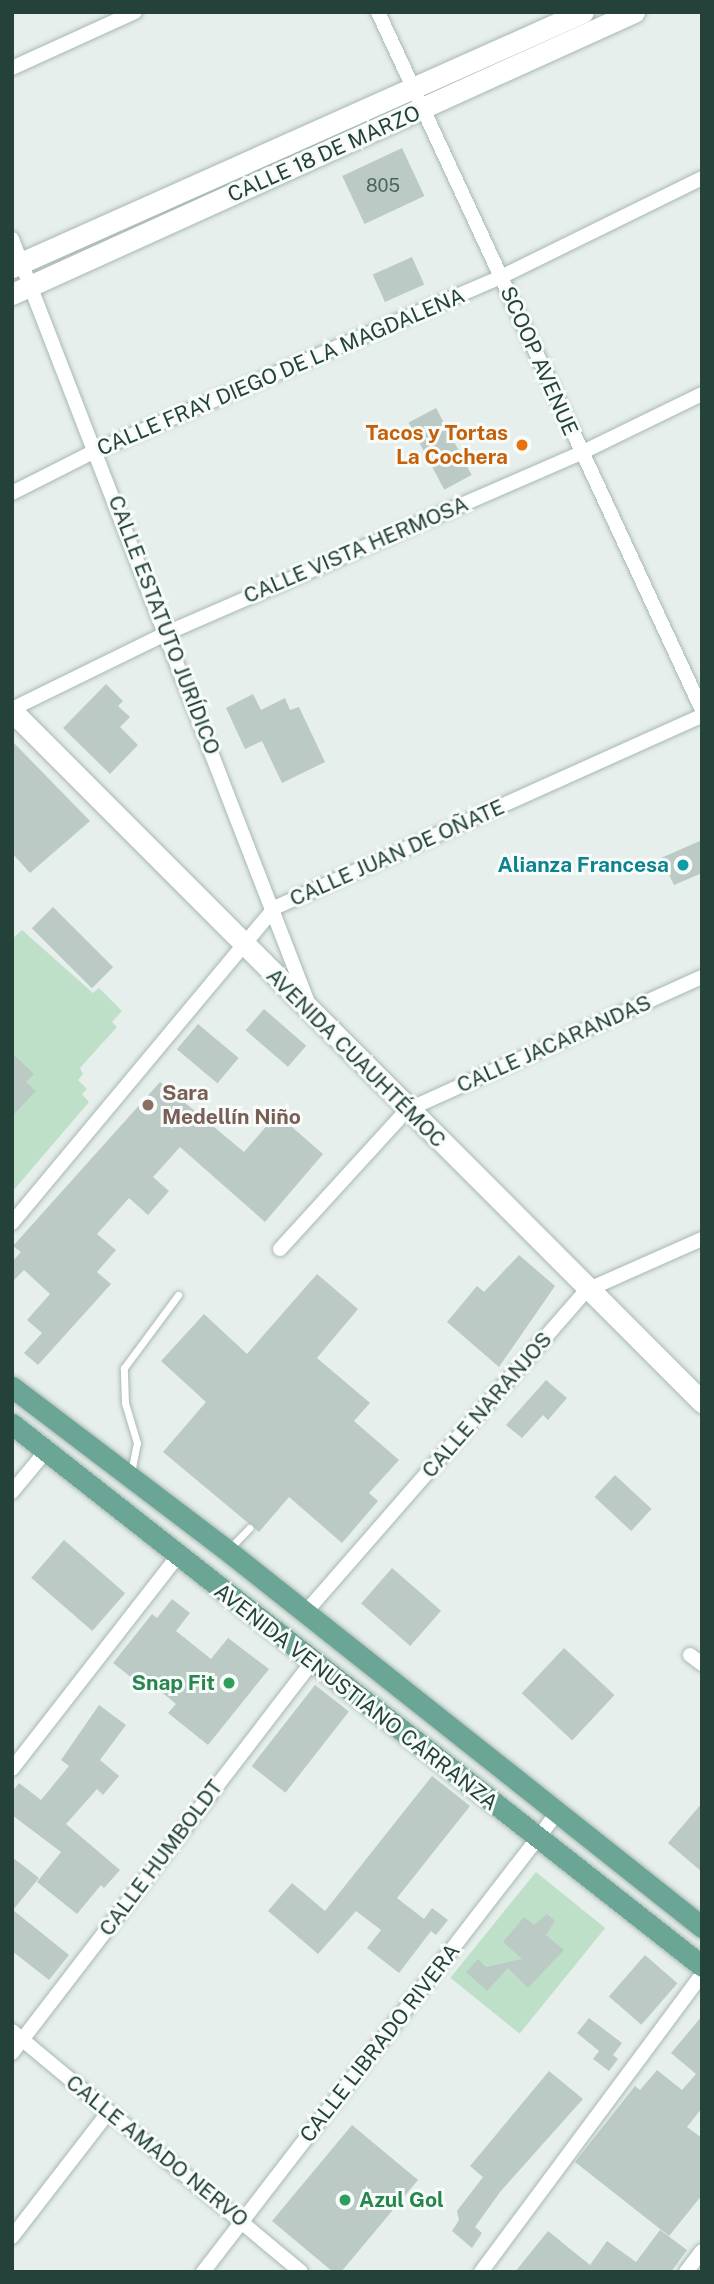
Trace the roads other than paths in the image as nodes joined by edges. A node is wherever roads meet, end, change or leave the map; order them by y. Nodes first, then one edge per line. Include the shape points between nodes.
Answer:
1 (135, 12) edge
2 (378, 12) edge
3 (583, 12) edge
4 (634, 12) edge
5 (12, 68) edge
6 (414, 90) junction
7 (423, 110) junction
8 (702, 177) edge
9 (12, 239) edge
10 (17, 265) edge
11 (501, 277) junction
12 (21, 289) edge
13 (702, 394) edge
14 (95, 451) junction
15 (581, 453) junction
16 (12, 493) edge
17 (167, 633) junction
18 (12, 710) edge
19 (702, 710) edge
20 (702, 716) edge
21 (274, 908) junction
22 (243, 945) junction
23 (702, 978) edge
24 (311, 1013) junction
25 (407, 1110) junction
26 (12, 1223) edge
27 (702, 1239) edge
28 (280, 1249) dead end
29 (587, 1290) junction
30 (178, 1295) dead end
31 (12, 1387) edge
32 (702, 1402) edge
33 (12, 1424) edge
34 (46, 1451) junction
35 (131, 1477) junction
36 (12, 1492) edge
37 (249, 1528) dead end
38 (228, 1551) junction
39 (177, 1558) junction
40 (304, 1614) junction
41 (311, 1663) junction
42 (12, 1769) edge
43 (557, 1813) junction
44 (538, 1839) junction
45 (702, 1927) edge
46 (702, 1966) edge
47 (702, 1974) edge
48 (17, 2036) edge
49 (12, 2053) edge
50 (108, 2113) junction
51 (243, 2221) junction
52 (12, 2237) edge
53 (702, 2251) edge
54 (203, 2272) edge
55 (301, 2272) edge
56 (481, 2272) edge
57 (686, 2272) edge

1 - 5 street
2 - 6 street, SCOOP AVENUE
3 - 6 street, CALLE 18 DE MARZO
4 - 7 street, CALLE 18 DE MARZO
6 - 7 street, SCOOP AVENUE
6 - 10 street, CALLE 18 DE MARZO
7 - 11 street, SCOOP AVENUE
7 - 12 street, CALLE 18 DE MARZO
8 - 11 street, CALLE FRAY DIEGO DE LA MAGDALENA
9 - 10 street, CALLE ESTATUTO JURÍDICO
10 - 12 street, CALLE ESTATUTO JURÍDICO
11 - 14 street, CALLE FRAY DIEGO DE LA MAGDALENA
11 - 15 street, SCOOP AVENUE
12 - 14 street, CALLE ESTATUTO JURÍDICO
13 - 15 street, CALLE VISTA HERMOSA
14 - 16 street, CALLE FRAY DIEGO DE LA MAGDALENA
14 - 17 street, CALLE ESTATUTO JURÍDICO
15 - 17 street, CALLE VISTA HERMOSA
15 - 19 street, SCOOP AVENUE
17 - 18 street, CALLE VISTA HERMOSA
17 - 21 street, CALLE ESTATUTO JURÍDICO
18 - 22 street, AVENIDA CUAUHTÉMOC
20 - 21 street, CALLE JUAN DE OÑATE
21 - 22 street, CALLE JUAN DE OÑATE
21 - 24 street, CALLE ESTATUTO JURÍDICO
22 - 24 street, AVENIDA CUAUHTÉMOC
22 - 26 street, CALLE JUAN DE OÑATE
23 - 25 street, CALLE JACARANDAS
24 - 25 street, AVENIDA CUAUHTÉMOC
25 - 28 street
25 - 29 street, AVENIDA CUAUHTÉMOC
27 - 29 street, CALLE NARANJOS
29 - 32 street, AVENIDA CUAUHTÉMOC
29 - 40 street, CALLE NARANJOS
30 - 35 lane via 124,1368 125,1402 137,1443
31 - 35 main road, AVENIDA VENUSTIANO CARRANZA
33 - 34 main road, AVENIDA VENUSTIANO CARRANZA
34 - 36 street
34 - 39 main road, AVENIDA VENUSTIANO CARRANZA
35 - 38 main road, AVENIDA VENUSTIANO CARRANZA
37 - 38 lane
38 - 40 main road, AVENIDA VENUSTIANO CARRANZA
39 - 41 main road, AVENIDA VENUSTIANO CARRANZA
39 - 42 street
40 - 43 main road, AVENIDA VENUSTIANO CARRANZA
41 - 44 main road, AVENIDA VENUSTIANO CARRANZA
41 - 48 street, CALLE HUMBOLDT
43 - 44 street, CALLE LIBRADO RIVERA
43 - 45 main road, AVENIDA VENUSTIANO CARRANZA
44 - 46 main road, AVENIDA VENUSTIANO CARRANZA
44 - 51 street, CALLE LIBRADO RIVERA
47 - 56 street
48 - 49 street, CALLE HUMBOLDT
48 - 50 street, CALLE AMADO NERVO
50 - 51 street, CALLE AMADO NERVO
50 - 52 street
51 - 54 street, CALLE LIBRADO RIVERA
51 - 55 street, CALLE AMADO NERVO
53 - 57 street

